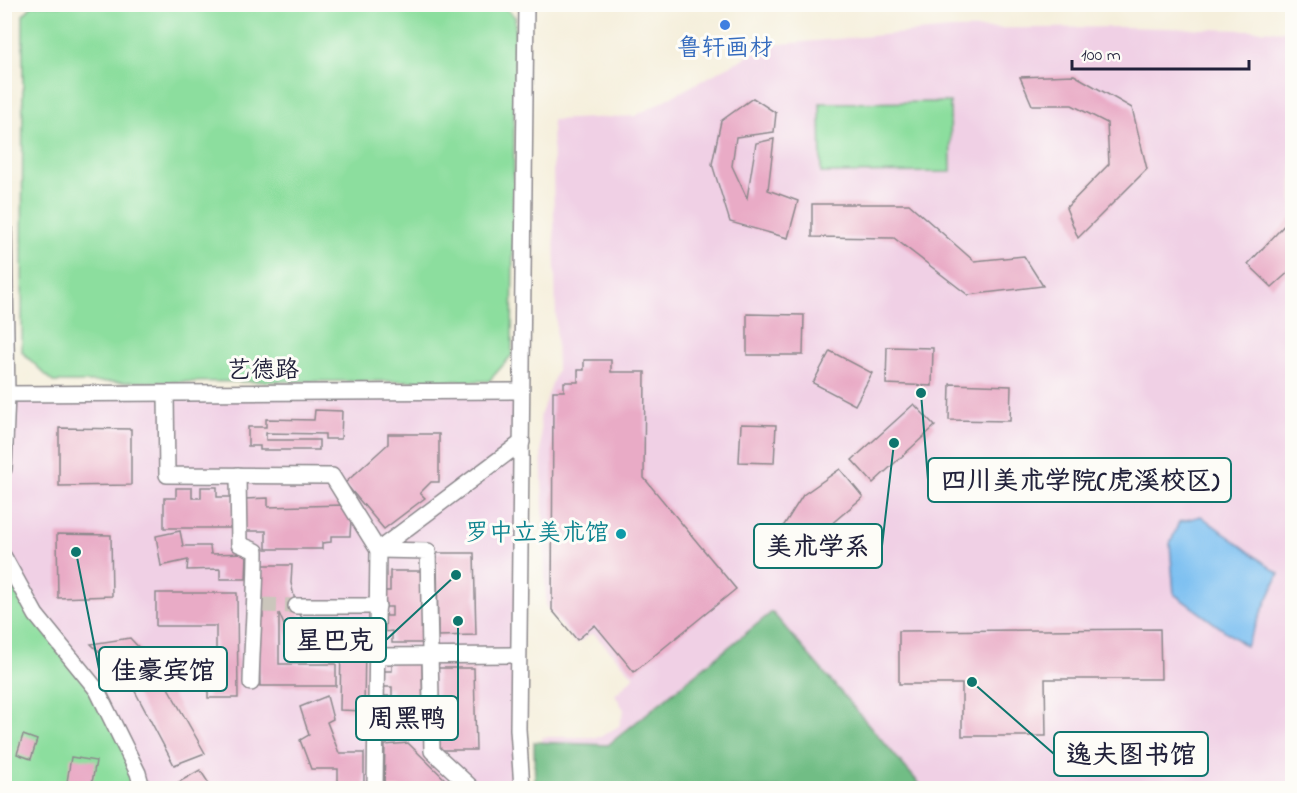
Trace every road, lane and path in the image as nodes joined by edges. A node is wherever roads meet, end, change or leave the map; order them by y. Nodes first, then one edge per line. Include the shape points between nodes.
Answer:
1 (526, 4) edge
2 (4, 227) edge
3 (522, 391) junction
4 (6, 394) edge
5 (166, 394) junction
6 (522, 442) junction
7 (4, 469) edge
8 (238, 476) junction
9 (378, 550) junction
10 (4, 557) edge
11 (296, 606) tunnel mouth
12 (378, 606) junction
13 (429, 655) junction
14 (518, 655) junction
15 (377, 656) junction
16 (251, 684) dead end
17 (142, 789) edge
18 (375, 789) edge
19 (472, 789) edge
20 (522, 789) edge

1 - 3 street
2 - 4 street
3 - 5 street, 艺德路
3 - 6 street
4 - 5 street, 艺德路
4 - 7 street
5 - 8 street via 167,475
6 - 9 street
6 - 14 street
8 - 9 street via 332,476
8 - 16 street via 239,544 256,551 259,605 252,625
9 - 12 street
9 - 13 street via 428,551
10 - 17 street via 36,615 97,690
11 - 12 street
12 - 15 street
13 - 14 street
13 - 15 street
13 - 19 street via 432,751
14 - 20 street
15 - 18 street

